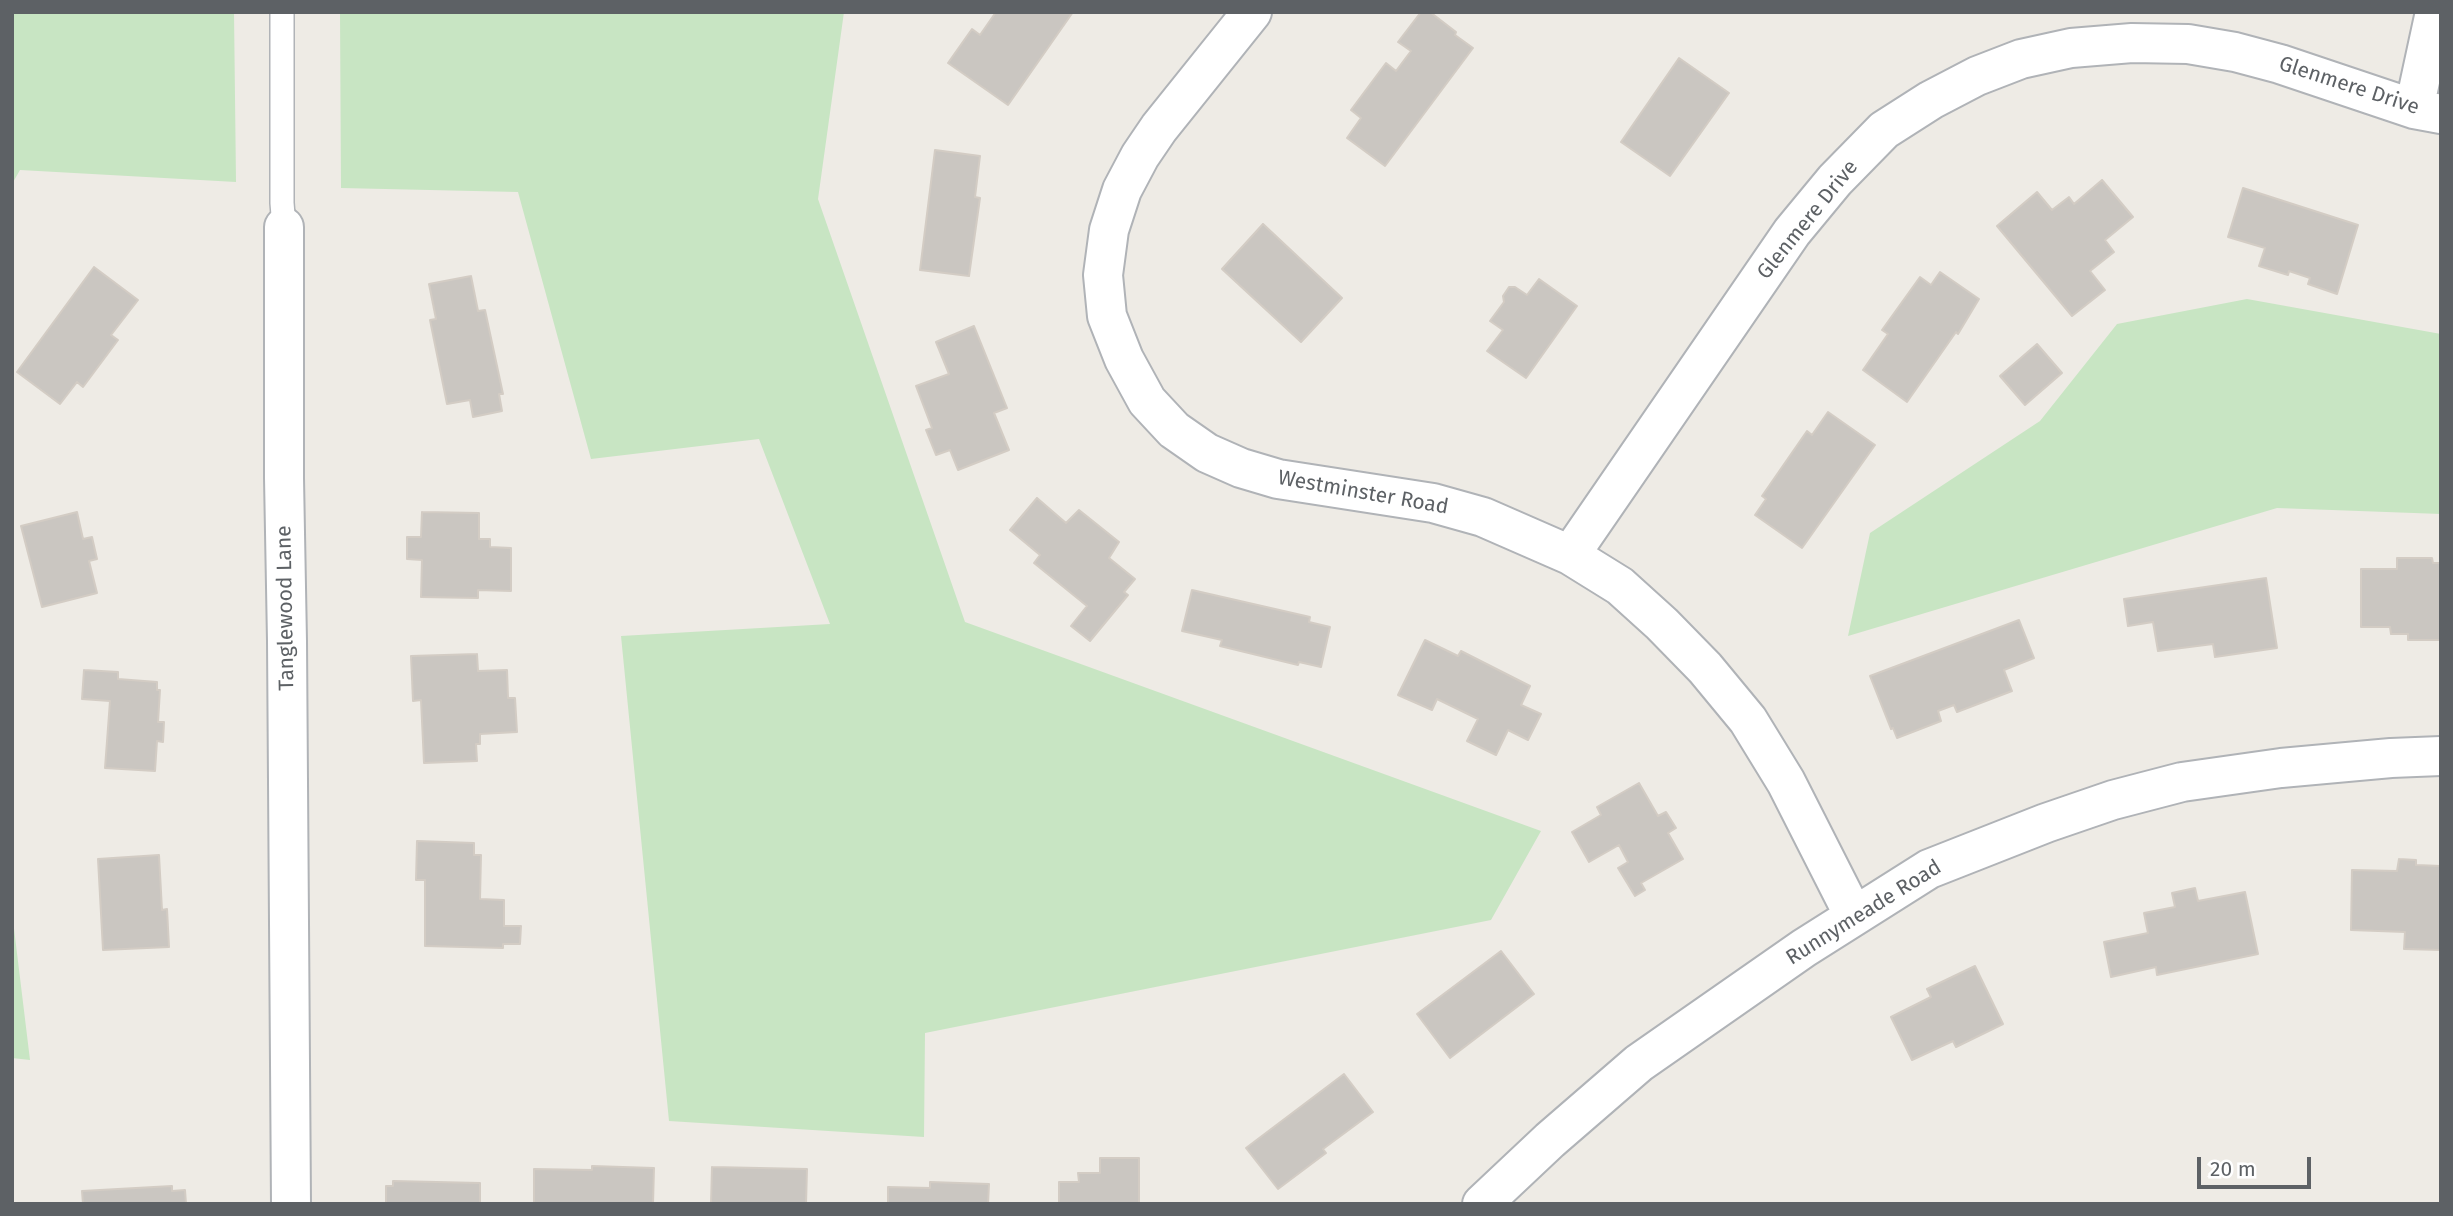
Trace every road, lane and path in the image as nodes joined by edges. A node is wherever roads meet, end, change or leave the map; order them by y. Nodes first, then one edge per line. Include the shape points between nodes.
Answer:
1 (282, 12) edge
2 (1252, 12) edge
3 (2435, 12) edge
4 (2427, 111) edge
5 (284, 227) joint
6 (1570, 555) junction
7 (2441, 756) edge
8 (1854, 916) junction
9 (291, 1204) edge
10 (1482, 1204) edge

1 - 5 lane, Tanglewood Lane
2 - 6 street, Westminster Road via 1140,156 1109,230 1103,275 1107,316 1147,401 1174,430 1207,453 1241,468 1279,479 1433,502 1483,517
3 - 4 street
4 - 6 street, Glenmere Drive via 2280,64 2188,44 2071,48 2021,59 1977,76 1884,130 1835,180 1792,232
5 - 9 street, Tanglewood Lane
6 - 8 street, Westminster Road via 1620,586 1662,624 1748,719 1786,782
7 - 8 street, Runnymeade Road via 2281,768 2182,782 2113,800 1929,869
8 - 10 street, Runnymeade Road via 1639,1063

